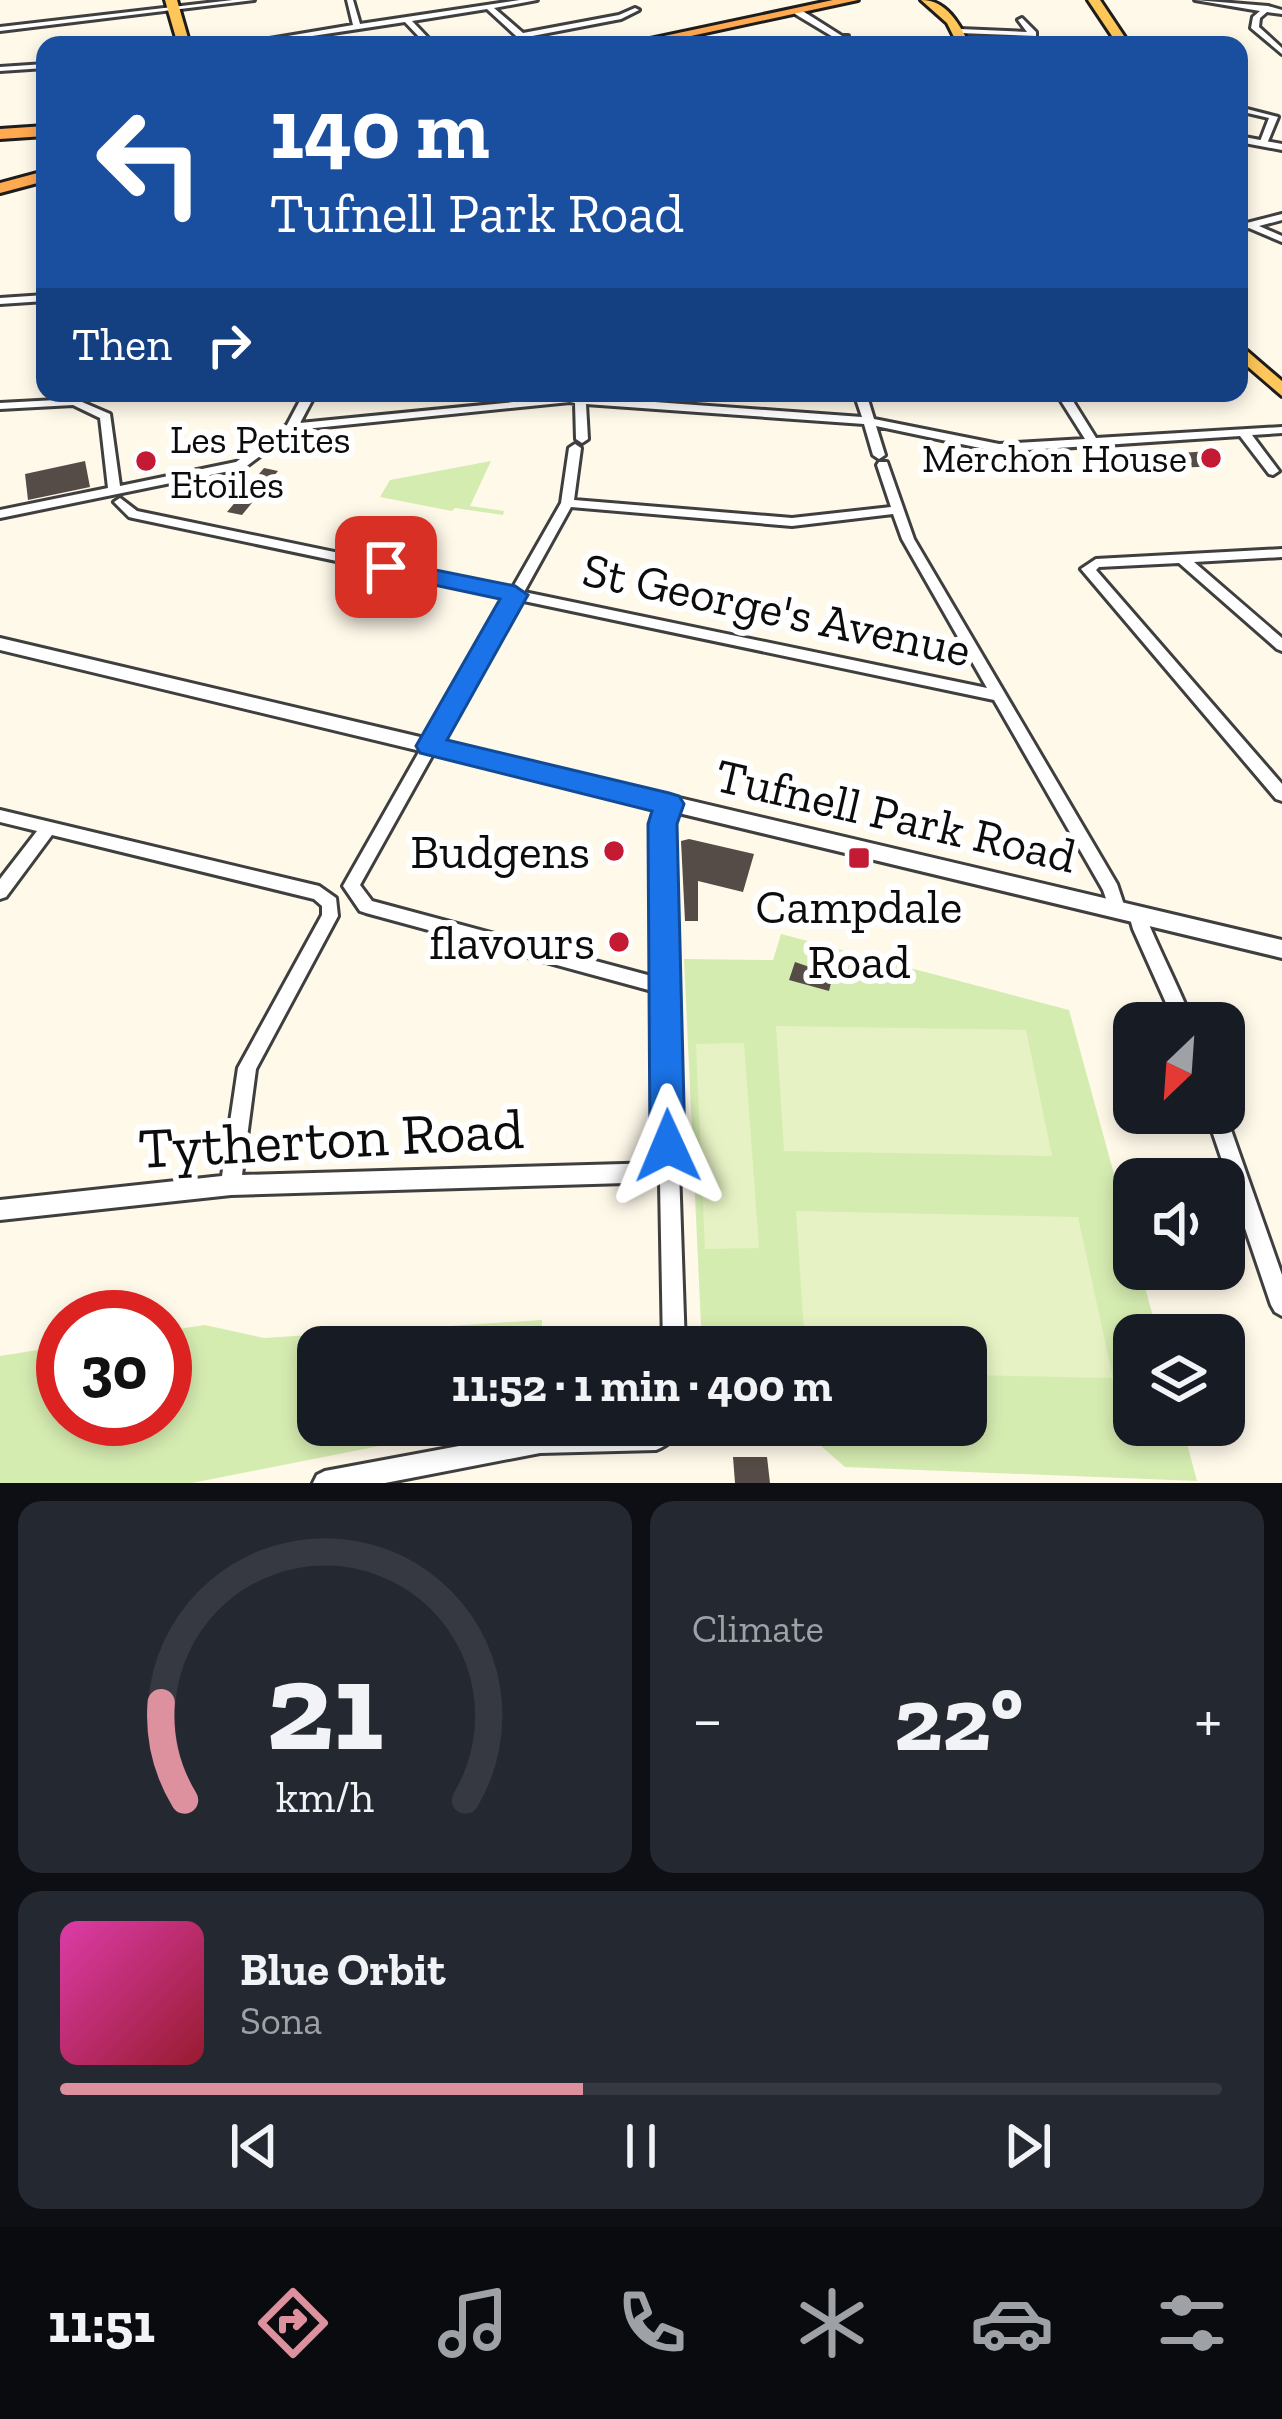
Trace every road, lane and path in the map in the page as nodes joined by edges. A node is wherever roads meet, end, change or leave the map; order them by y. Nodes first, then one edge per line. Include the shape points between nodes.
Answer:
1 (251, 0) edge
2 (350, 0) edge
3 (534, 0) edge
4 (852, 0) edge
5 (926, 0) edge
6 (1094, 0) edge
7 (1198, 0) edge
8 (514, 2) edge
9 (1238, 3) edge
10 (1282, 3) edge
11 (173, 5) edge
12 (489, 7) junction
13 (635, 10) dead end
14 (1265, 10) junction
15 (798, 12) junction
16 (1282, 12) edge
17 (407, 20) junction
18 (1022, 20) dead end
19 (357, 27) junction
20 (0, 29) edge
21 (182, 36) edge
22 (298, 36) edge
23 (422, 36) edge
24 (521, 36) joint
25 (674, 36) edge
26 (838, 36) edge
27 (960, 36) edge
28 (998, 36) edge
29 (1118, 36) edge
30 (1282, 52) edge
31 (36, 67) edge
32 (0, 69) edge
33 (1248, 112) edge
34 (1278, 118) edge
35 (36, 131) edge
36 (0, 134) edge
37 (1248, 141) edge
38 (1263, 144) junction
39 (1282, 147) edge
40 (36, 178) edge
41 (0, 188) edge
42 (1282, 217) edge
43 (1248, 225) edge
44 (1248, 227) edge
45 (1282, 238) edge
46 (36, 299) edge
47 (0, 301) edge
48 (1248, 359) edge
49 (1282, 391) edge
50 (36, 398) edge
51 (75, 402) edge
52 (305, 402) edge
53 (511, 402) edge
54 (580, 402) edge
55 (649, 402) edge
56 (863, 402) edge
57 (1068, 402) edge
58 (0, 406) edge
59 (868, 421) junction
60 (292, 428) junction
61 (1282, 430) edge
62 (1244, 433) junction
63 (1093, 443) junction
64 (1273, 471) dead end
65 (117, 497) junction
66 (567, 503) junction
67 (896, 510) junction
68 (0, 514) edge
69 (1277, 556) edge
70 (1183, 559) junction
71 (515, 595) junction
72 (0, 644) edge
73 (1282, 646) edge
74 (1000, 696) junction
75 (430, 746) junction
76 (1282, 795) edge
77 (669, 804) junction
78 (0, 816) edge
79 (49, 828) junction
80 (0, 892) edge
81 (1127, 913) junction
82 (1282, 949) edge
83 (664, 987) junction
84 (1173, 1002) edge
85 (1223, 1134) edge
86 (668, 1172) junction
87 (231, 1185) junction
88 (0, 1210) edge
89 (1282, 1305) edge
90 (673, 1326) edge
91 (519, 1446) edge
92 (325, 1483) edge

1 - 11 street
2 - 19 street
3 - 8 street
4 - 15 highway
5 - 27 main road
6 - 29 main road
7 - 9 street
8 - 12 street
9 - 14 street
10 - 14 street
11 - 20 street
11 - 21 main road
12 - 17 street
12 - 24 street
13 - 24 street
14 - 16 street
14 - 30 street via 1255,28
15 - 25 highway
15 - 26 street
17 - 19 street
17 - 23 street
18 - 28 street via 1033,34
19 - 22 street
31 - 32 street
33 - 34 street
34 - 38 street
35 - 36 highway
37 - 38 street
38 - 39 street
40 - 41 highway
42 - 43 street
44 - 45 street
46 - 47 street
48 - 49 main road
50 - 58 street
51 - 65 street via 106,416
52 - 60 street
53 - 60 street
54 - 66 street
55 - 59 street
56 - 59 street
57 - 63 street
59 - 63 street via 999,448
59 - 67 street
60 - 65 street via 240,465
61 - 62 street
62 - 63 street
62 - 64 street
65 - 68 street
65 - 71 street, St George's Avenue via 133,514
66 - 67 street via 792,522
66 - 71 street
67 - 74 street
69 - 70 street
70 - 73 street
70 - 76 street via 1088,569
71 - 74 street, St George's Avenue
71 - 75 street
72 - 75 street, Tufnell Park Road
74 - 81 street
75 - 77 street, Tufnell Park Road
75 - 83 street via 352,892 366,906
77 - 81 street, Tufnell Park Road
77 - 83 street via 662,824
78 - 79 street
79 - 80 street
79 - 87 street via 319,893 330,903 331,916 247,1068
81 - 82 street, Tufnell Park Road
81 - 84 street
83 - 86 street
85 - 89 street
86 - 87 street, Tytherton Road
86 - 90 street
87 - 88 street, Tytherton Road
91 - 92 street

